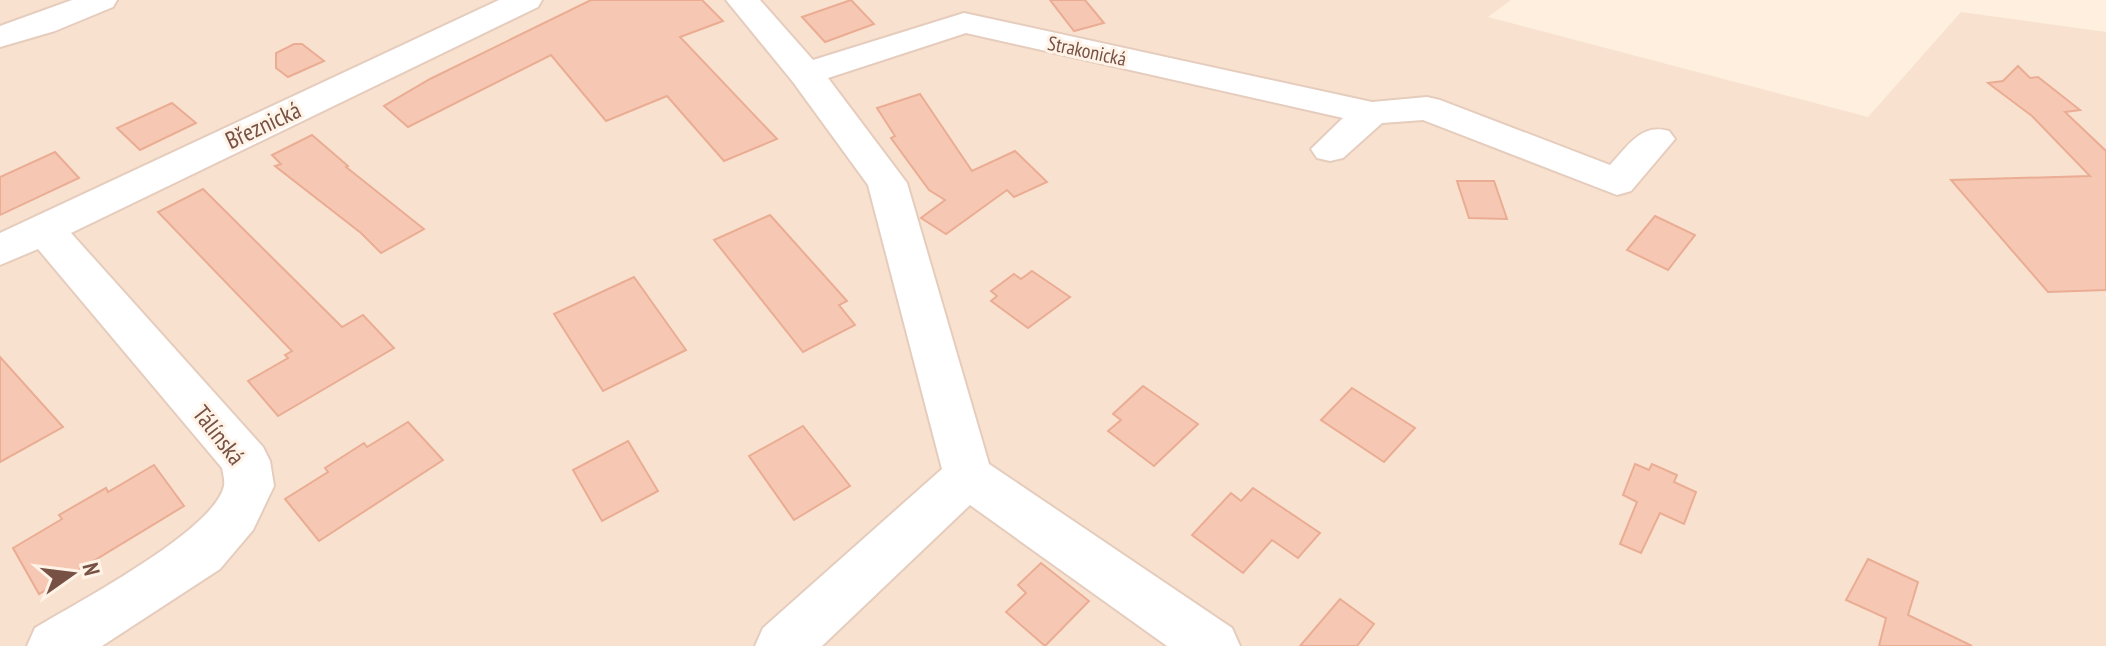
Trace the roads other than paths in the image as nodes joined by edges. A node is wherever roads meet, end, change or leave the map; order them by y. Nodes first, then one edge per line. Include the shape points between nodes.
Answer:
1 (101, 0) edge
2 (526, 0) edge
3 (742, 0) edge
4 (0, 37) edge
5 (806, 74) junction
6 (1372, 113) junction
7 (1656, 139) dead end
8 (1330, 149) dead end
9 (44, 229) junction
10 (0, 250) edge
11 (968, 476) junction
12 (55, 646) edge
13 (783, 646) edge
14 (1212, 646) edge

1 - 4 street
2 - 9 street, Březnická
3 - 5 street
5 - 6 street, Strakonická via 964,23
5 - 11 street via 887,183
6 - 7 street, Strakonická via 1427,108 1617,182
6 - 8 street
9 - 10 street, Březnická
9 - 12 street, Tálínská via 246,461 249,486 235,515 202,553
11 - 13 street
11 - 14 street

